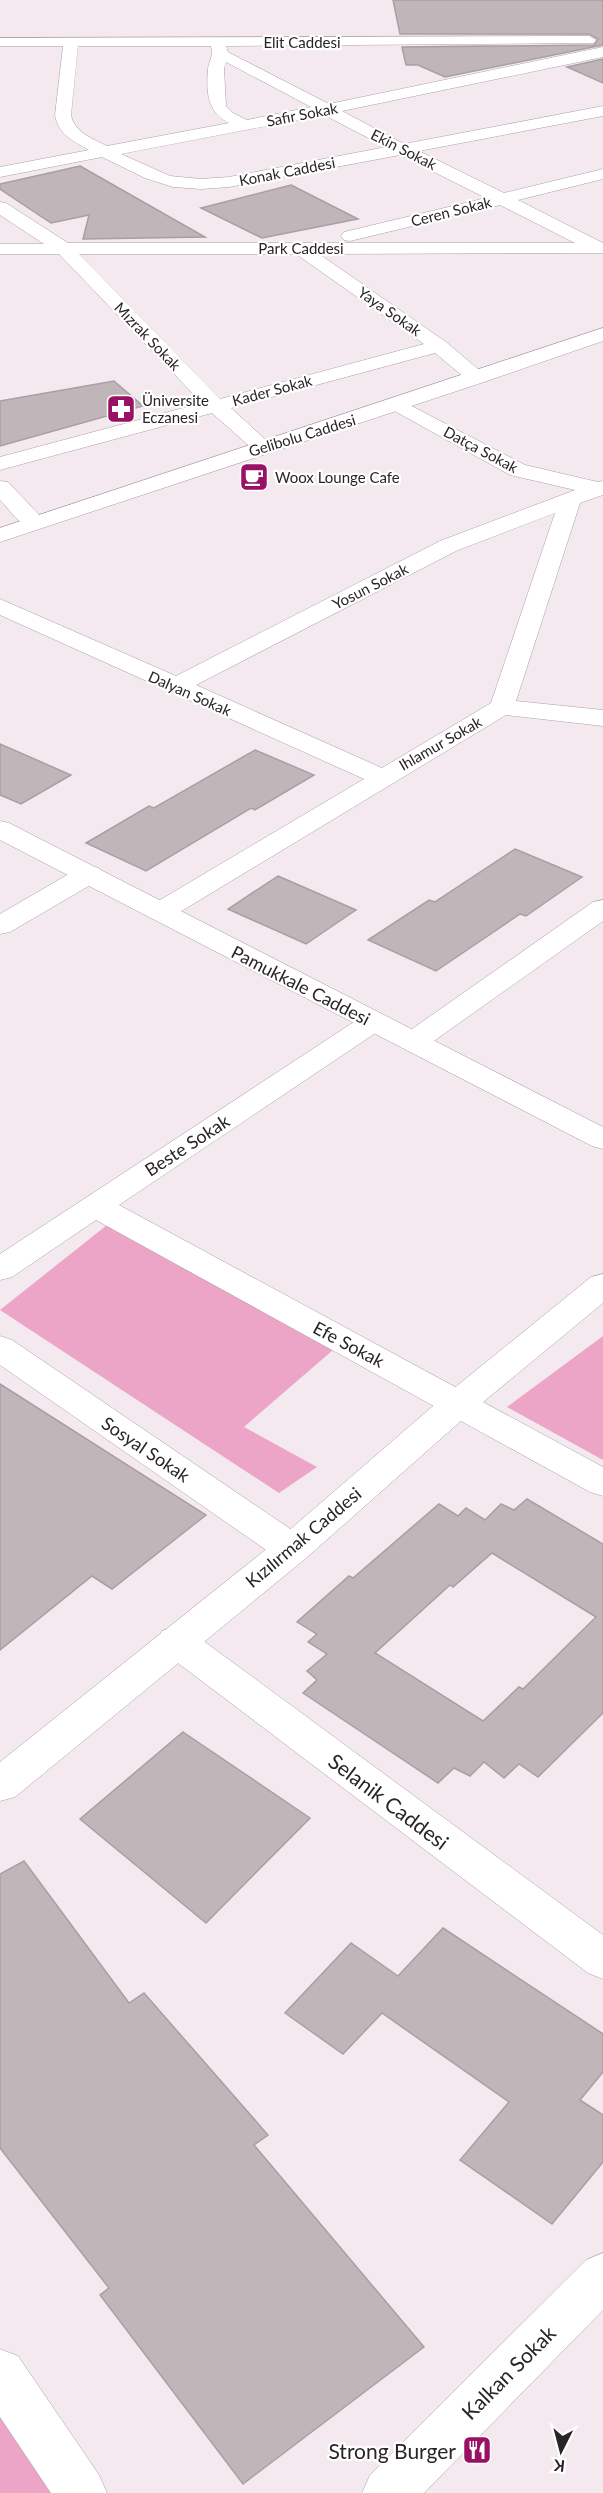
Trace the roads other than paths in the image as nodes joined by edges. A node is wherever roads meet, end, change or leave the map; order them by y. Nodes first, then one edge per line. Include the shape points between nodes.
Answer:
1 (603, 40) edge
2 (0, 42) edge
3 (71, 42) junction
4 (219, 48) junction
5 (603, 52) edge
6 (328, 109) junction
7 (603, 111) edge
8 (245, 125) junction
9 (402, 149) junction
10 (107, 152) junction
11 (0, 171) edge
12 (603, 174) edge
13 (500, 199) junction
14 (0, 207) edge
15 (63, 248) junction
16 (299, 248) junction
17 (601, 248) edge
18 (0, 249) edge
19 (603, 334) edge
20 (440, 346) junction
21 (477, 378) junction
22 (215, 405) junction
23 (398, 405) junction
24 (262, 447) junction
25 (0, 464) edge
26 (0, 487) edge
27 (602, 488) edge
28 (570, 499) junction
29 (33, 522) junction
30 (0, 535) edge
31 (0, 606) edge
32 (176, 686) junction
33 (502, 707) junction
34 (603, 718) edge
35 (381, 777) junction
36 (0, 829) edge
37 (90, 874) junction
38 (603, 908) edge
39 (160, 912) junction
40 (0, 926) edge
41 (374, 1022) junction
42 (412, 1042) junction
43 (603, 1139) edge
44 (95, 1206) junction
45 (0, 1269) edge
46 (603, 1285) edge
47 (0, 1348) edge
48 (459, 1403) junction
49 (603, 1483) edge
50 (292, 1549) junction
51 (176, 1641) junction
52 (0, 1785) edge
53 (603, 1960) edge
54 (603, 2276) edge
55 (0, 2373) edge
56 (81, 2493) edge
57 (388, 2493) edge

1 - 4 street, Elit Caddesi
2 - 3 street, Elit Caddesi
3 - 4 street, Elit Caddesi
3 - 10 street, Konak Caddesi via 64,123 70,131
4 - 6 street, Ekin Sokak
4 - 8 street via 219,107
5 - 6 street, Safir Sokak
6 - 8 street, Safir Sokak
6 - 9 street, Ekin Sokak
7 - 9 street, Konak Caddesi
8 - 10 street, Safir Sokak
9 - 10 street, Konak Caddesi via 211,184 159,179
9 - 13 street, Ekin Sokak
10 - 11 street, Safir Sokak
12 - 13 street, Ceren Sokak
13 - 16 street, Ceren Sokak
13 - 17 street, Ekin Sokak
14 - 15 street, Mızrak Sokak
15 - 16 street, Park Caddesi
15 - 18 street, Park Caddesi
15 - 22 street, Mızrak Sokak
16 - 17 street, Park Caddesi
16 - 20 street, Yaya Sokak
19 - 21 street, Gelibolu Caddesi
20 - 21 street, Yaya Sokak
20 - 22 street, Kader Sokak
21 - 23 street, Gelibolu Caddesi
22 - 24 street, Mızrak Sokak
22 - 25 street, Kader Sokak
23 - 24 street, Gelibolu Caddesi
23 - 27 street, Datça Sokak via 518,470
24 - 29 street, Gelibolu Caddesi
26 - 29 street
27 - 28 street
28 - 32 street, Yosun Sokak via 448,546
28 - 33 street, Ihlamur Sokak
29 - 30 street, Gelibolu Caddesi
31 - 32 street, Dalyan Sokak
32 - 35 street, Dalyan Sokak
33 - 34 street
33 - 35 street, Ihlamur Sokak
35 - 39 street, Ihlamur Sokak
36 - 37 street, Pamukkale Caddesi
37 - 39 street, Pamukkale Caddesi
37 - 40 street
38 - 42 street
39 - 41 street, Pamukkale Caddesi
41 - 42 street, Pamukkale Caddesi
41 - 44 street, Beste Sokak
42 - 43 street, Pamukkale Caddesi
44 - 45 street, Beste Sokak
44 - 48 street, Efe Sokak
46 - 48 street, Kızılırmak Caddesi
47 - 50 street, Sosyal Sokak
48 - 49 street, Efe Sokak
48 - 50 street, Kızılırmak Caddesi
50 - 51 street, Kızılırmak Caddesi
51 - 52 street, Kızılırmak Caddesi
51 - 53 street, Selanik Caddesi
54 - 57 street, Kalkan Sokak
55 - 56 street

